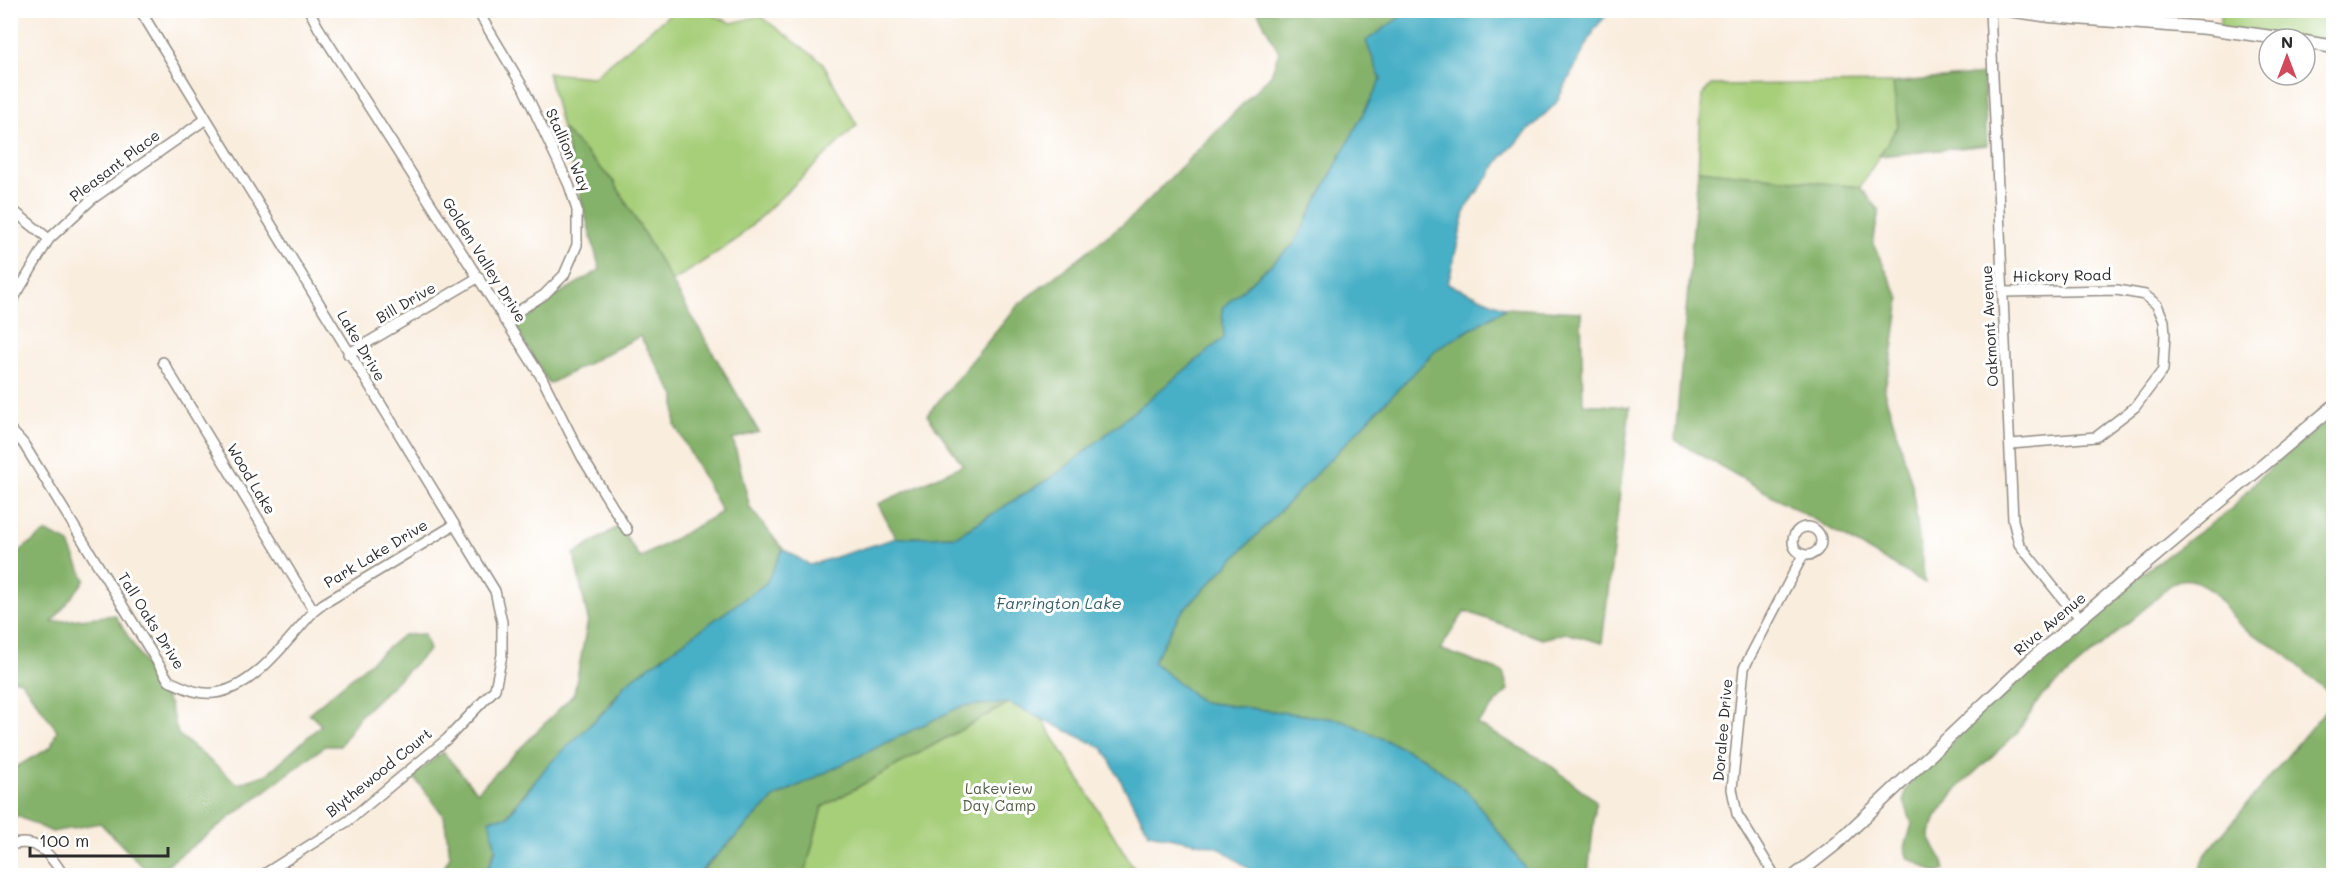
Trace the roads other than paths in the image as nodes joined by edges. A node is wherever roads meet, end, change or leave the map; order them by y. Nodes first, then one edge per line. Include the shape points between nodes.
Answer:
1 (140, 10) edge
2 (309, 10) edge
3 (477, 10) edge
4 (1990, 10) edge
5 (2008, 10) edge
6 (2142, 10) edge
7 (2143, 24) junction
8 (2257, 35) edge
9 (2317, 44) edge
10 (2334, 47) edge
11 (206, 118) junction
12 (10, 208) edge
13 (49, 239) junction
14 (479, 278) junction
15 (2004, 292) junction
16 (10, 305) edge
17 (504, 320) junction
18 (348, 354) junction
19 (163, 362) dead end
20 (2334, 406) edge
21 (10, 429) edge
22 (2011, 444) junction
23 (454, 525) junction
24 (627, 530) dead end
25 (1803, 555) dead end
26 (314, 611) junction
27 (2081, 618) junction
28 (479, 705) joint
29 (10, 845) edge
30 (64, 876) edge
31 (261, 876) edge
32 (1775, 876) edge
33 (1795, 876) edge

1 - 11 street, Lake Drive
2 - 14 street, Golden Valley Drive
3 - 17 street, Stallion Way via 523,87 577,210 577,245 564,275 544,295
4 - 15 street, Oakmont Avenue
5 - 7 street
6 - 7 street
7 - 8 street
9 - 10 street
11 - 13 street, Pleasant Place via 92,199
11 - 18 street, Lake Drive
12 - 13 street
13 - 16 street, Pleasant Place
14 - 17 street, Golden Valley Drive
14 - 18 street, Bill Drive
15 - 22 street, Oakmont Avenue
15 - 22 street, Hickory Road via 2117,290 2145,295 2157,305 2165,334 2163,370 2135,407 2096,437
17 - 24 street, Golden Valley Drive via 542,378 582,457
18 - 23 street, Lake Drive
19 - 26 street, Wood Lake
20 - 27 street, Riva Avenue
21 - 26 street, Tall Oaks Drive via 23,443 169,681 192,691 213,694 233,688 256,673
22 - 27 street, Oakmont Avenue via 2013,520 2019,544
23 - 26 street, Park Lake Drive
23 - 28 street, Lake Drive via 495,591 502,622 502,655 495,689
25 - 32 street, Doralee Drive via 1744,668 1732,789 1737,814
27 - 33 street, Riva Avenue via 1984,703 1837,843
28 - 31 street, Blythewood Court via 447,739 348,821
29 - 30 street via 29,844 46,851

